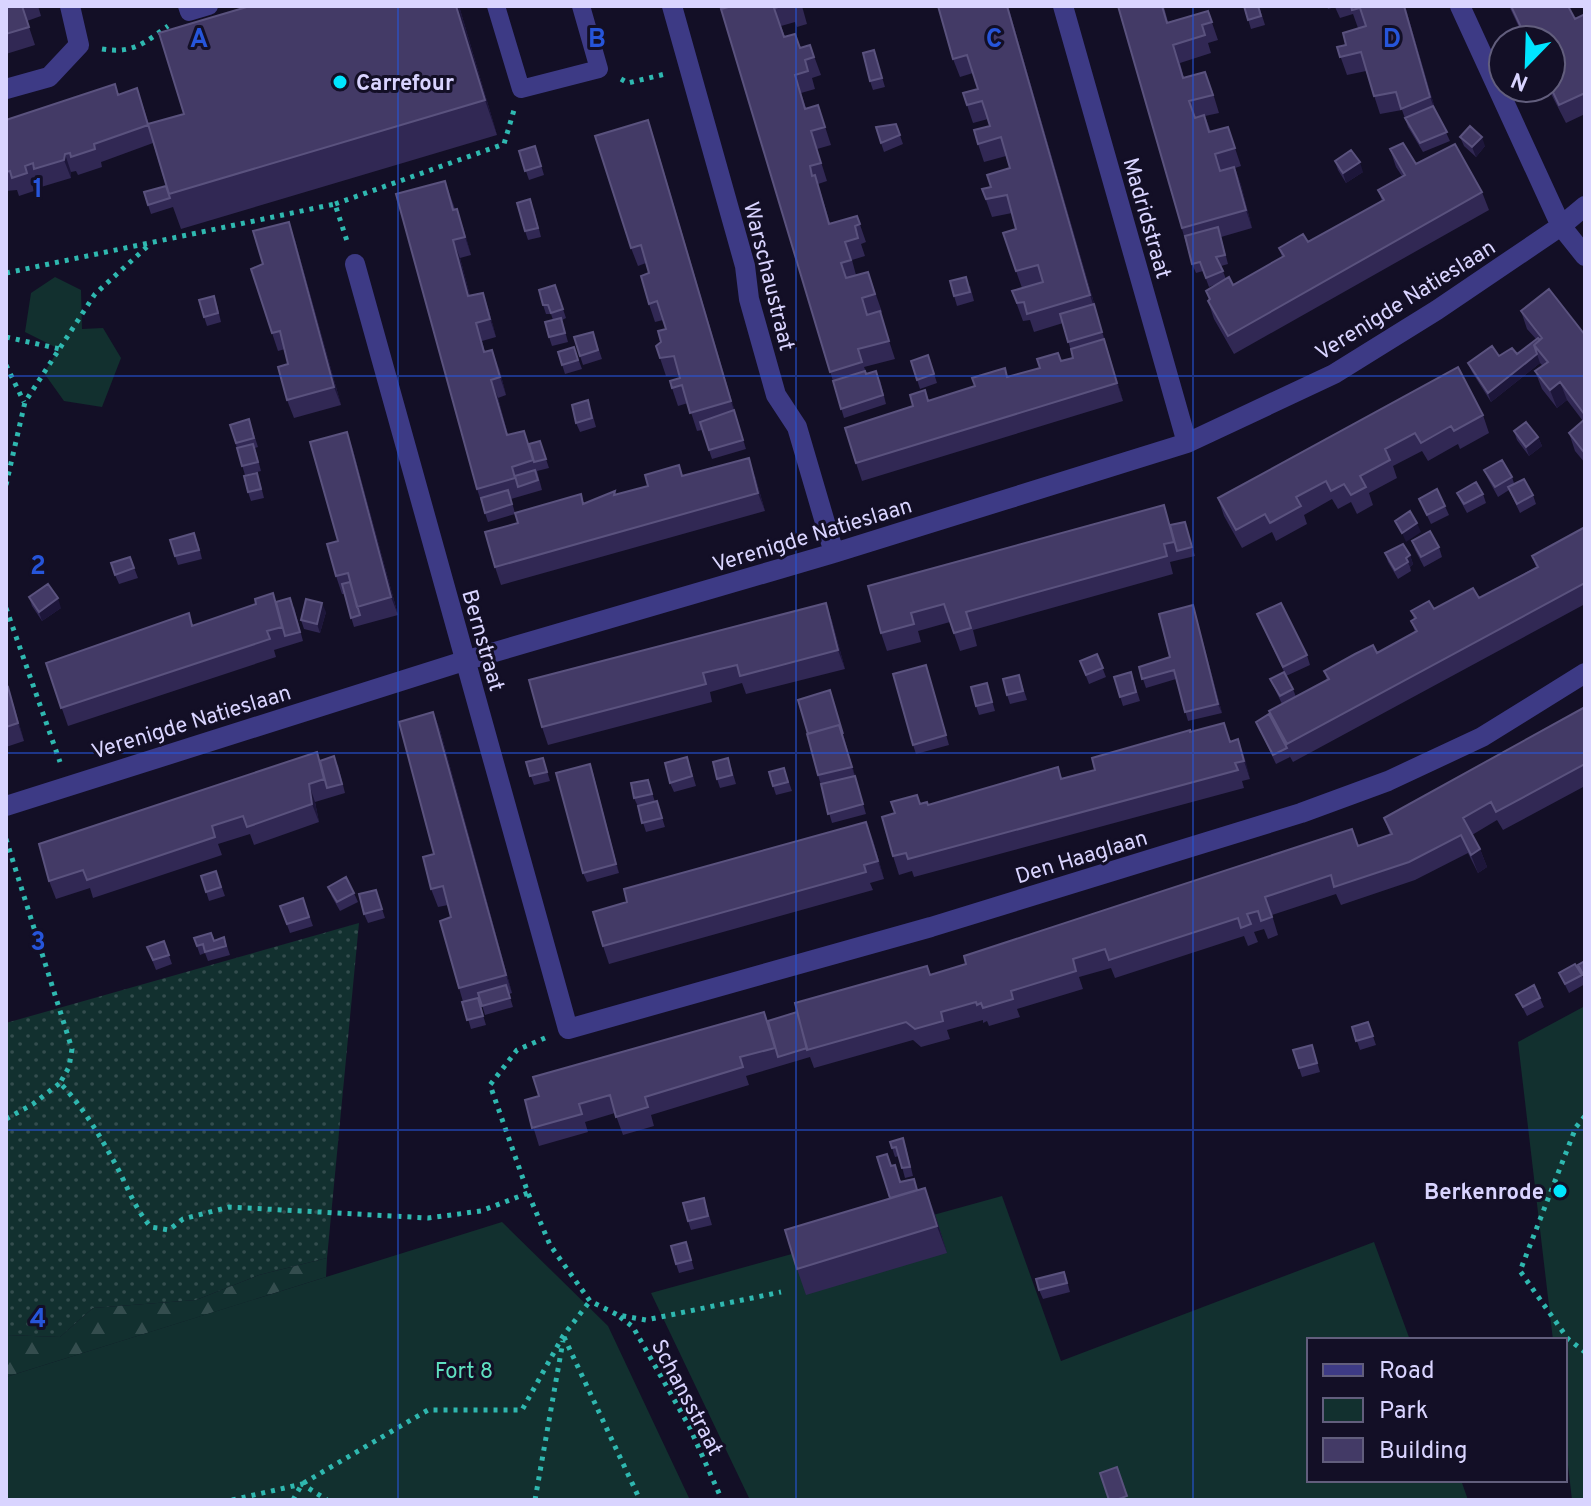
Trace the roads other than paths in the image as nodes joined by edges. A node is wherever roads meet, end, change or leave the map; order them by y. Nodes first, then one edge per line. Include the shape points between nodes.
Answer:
1 (70, 6) edge
2 (209, 6) edge
3 (496, 6) edge
4 (581, 6) edge
5 (672, 6) edge
6 (1063, 6) edge
7 (1460, 6) edge
8 (188, 9) edge
9 (6, 89) edge
10 (1585, 206) edge
11 (1561, 226) junction
12 (1585, 256) edge
13 (355, 264) road end
14 (1187, 443) junction
15 (834, 553) junction
16 (464, 661) junction
17 (1585, 673) edge
18 (6, 806) edge
19 (568, 1029) joint

1 - 9 street via 79,45 49,77
2 - 8 lane
3 - 4 lane via 521,89 599,69
5 - 15 street, Warschaustraat via 776,395 797,427
6 - 14 street, Madridstraat
7 - 11 street
10 - 11 street, Verenigde Natieslaan
11 - 12 street
11 - 14 street, Verenigde Natieslaan via 1334,374
13 - 16 street, Bernstraat
14 - 15 street, Verenigde Natieslaan
15 - 16 street, Verenigde Natieslaan
16 - 18 street, Verenigde Natieslaan
16 - 19 street, Bernstraat
17 - 19 street, Den Haaglaan via 1482,737 1388,781 1301,813 931,927

